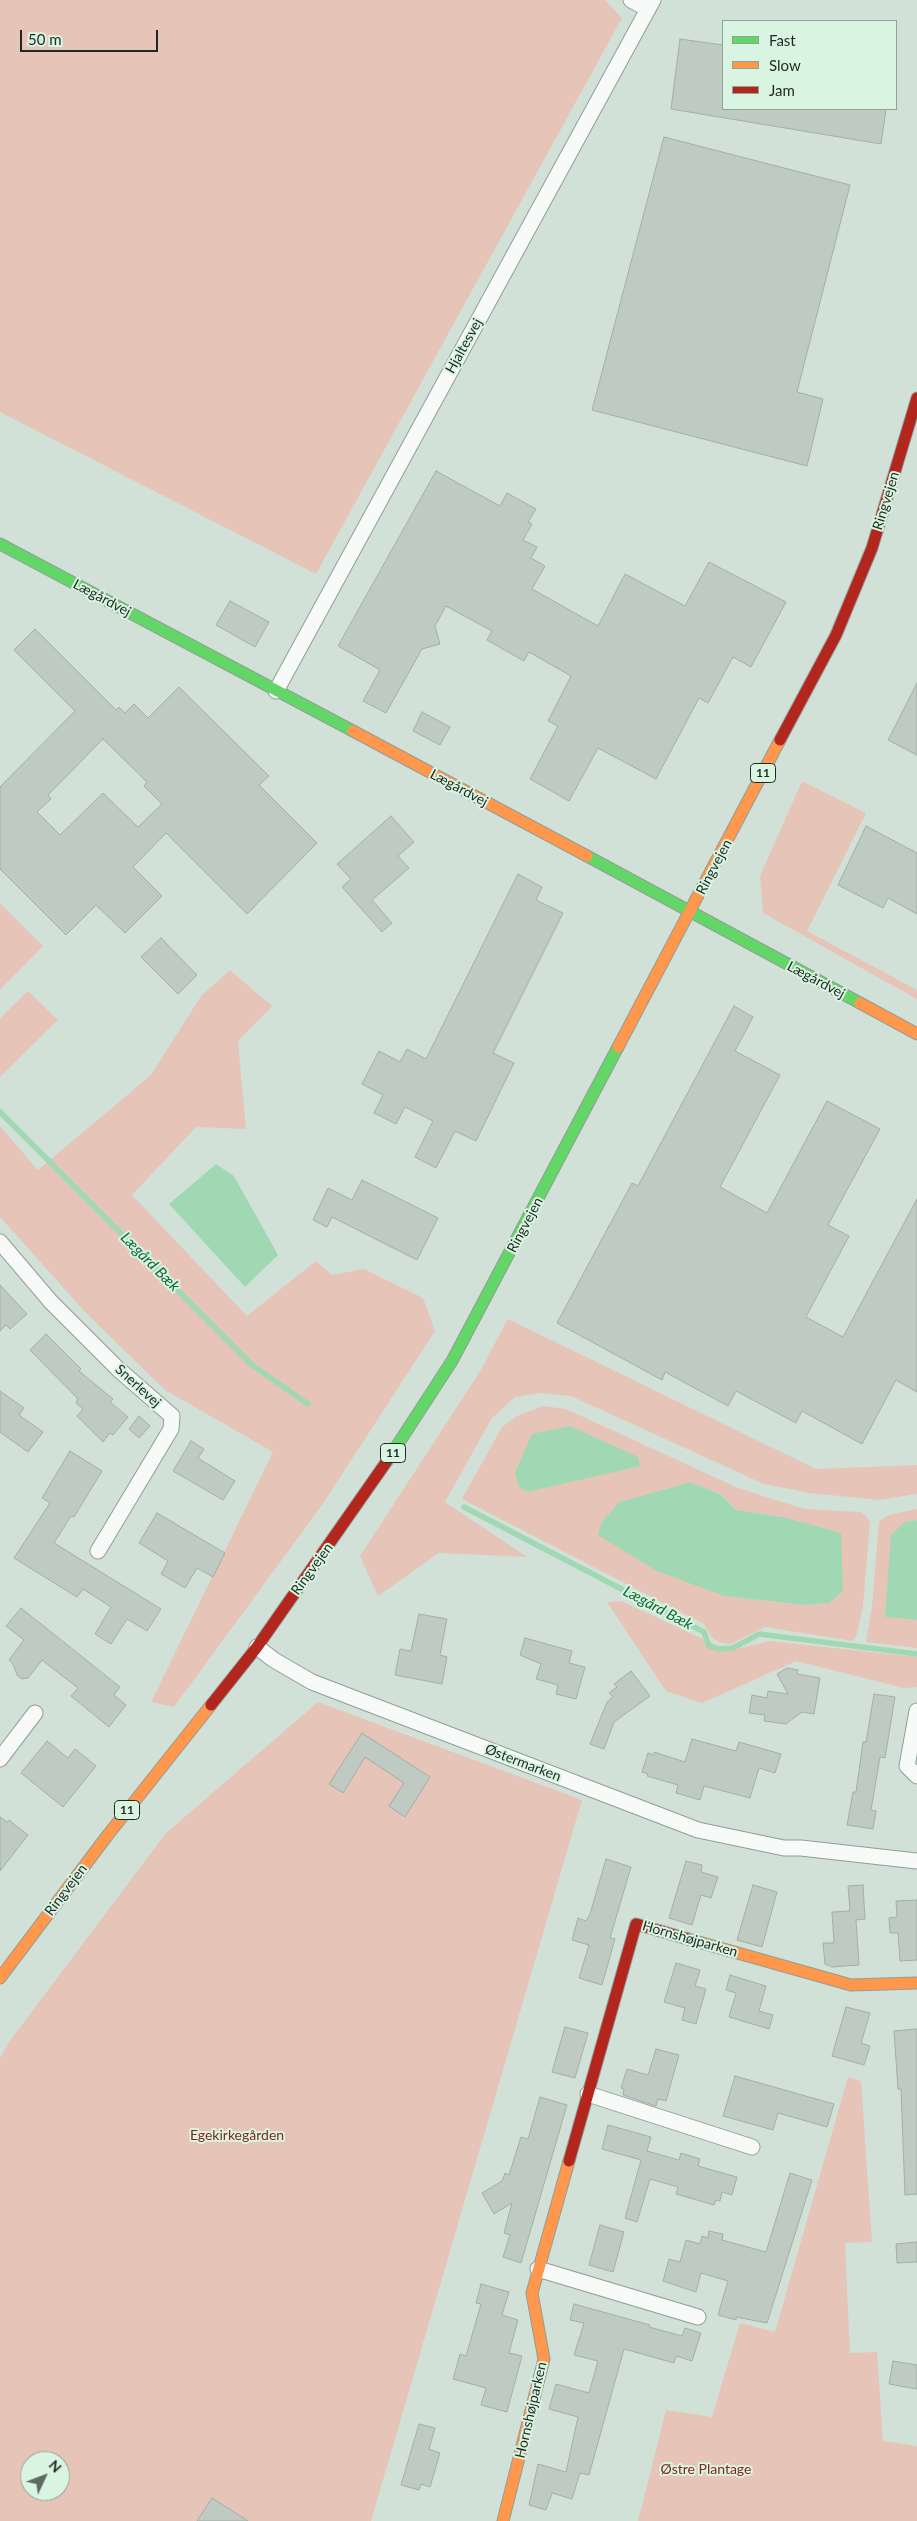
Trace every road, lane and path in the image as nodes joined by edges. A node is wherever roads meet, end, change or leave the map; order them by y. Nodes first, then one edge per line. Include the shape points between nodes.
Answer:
1 (632, 0) edge
2 (650, 5) edge
3 (917, 398) edge
4 (0, 544) edge
5 (276, 691) junction
6 (690, 912) junction
7 (917, 1034) edge
8 (0, 1242) edge
9 (98, 1551) dead end
10 (257, 1647) junction
11 (917, 1712) edge
12 (35, 1713) dead end
13 (0, 1759) edge
14 (917, 1776) edge
15 (917, 1861) edge
16 (0, 1978) edge
17 (917, 1983) edge
18 (588, 2094) junction
19 (752, 2147) dead end
20 (538, 2269) junction
21 (698, 2317) dead end
22 (502, 2521) edge

1 - 2 street
2 - 5 street, Hjaltesvej
3 - 6 street, Ringvejen / 11 via 872,548 850,605
4 - 5 street, Lægårdvej
5 - 6 street, Lægårdvej
6 - 7 street, Lægårdvej
6 - 10 street, Ringvejen / 11 via 452,1360 371,1487
8 - 9 street, Snerlevej via 51,1302 118,1369 172,1416 171,1429
10 - 15 street, Østermarken via 312,1682 698,1830 784,1848
10 - 16 street, Ringvejen / 11 via 107,1836
11 - 14 street via 907,1766
12 - 13 street
17 - 18 street, Hornshøjparken via 851,1985 636,1924
18 - 19 street
18 - 20 street, Hornshøjparken
20 - 21 street
20 - 22 street, Hornshøjparken via 532,2292 544,2359

